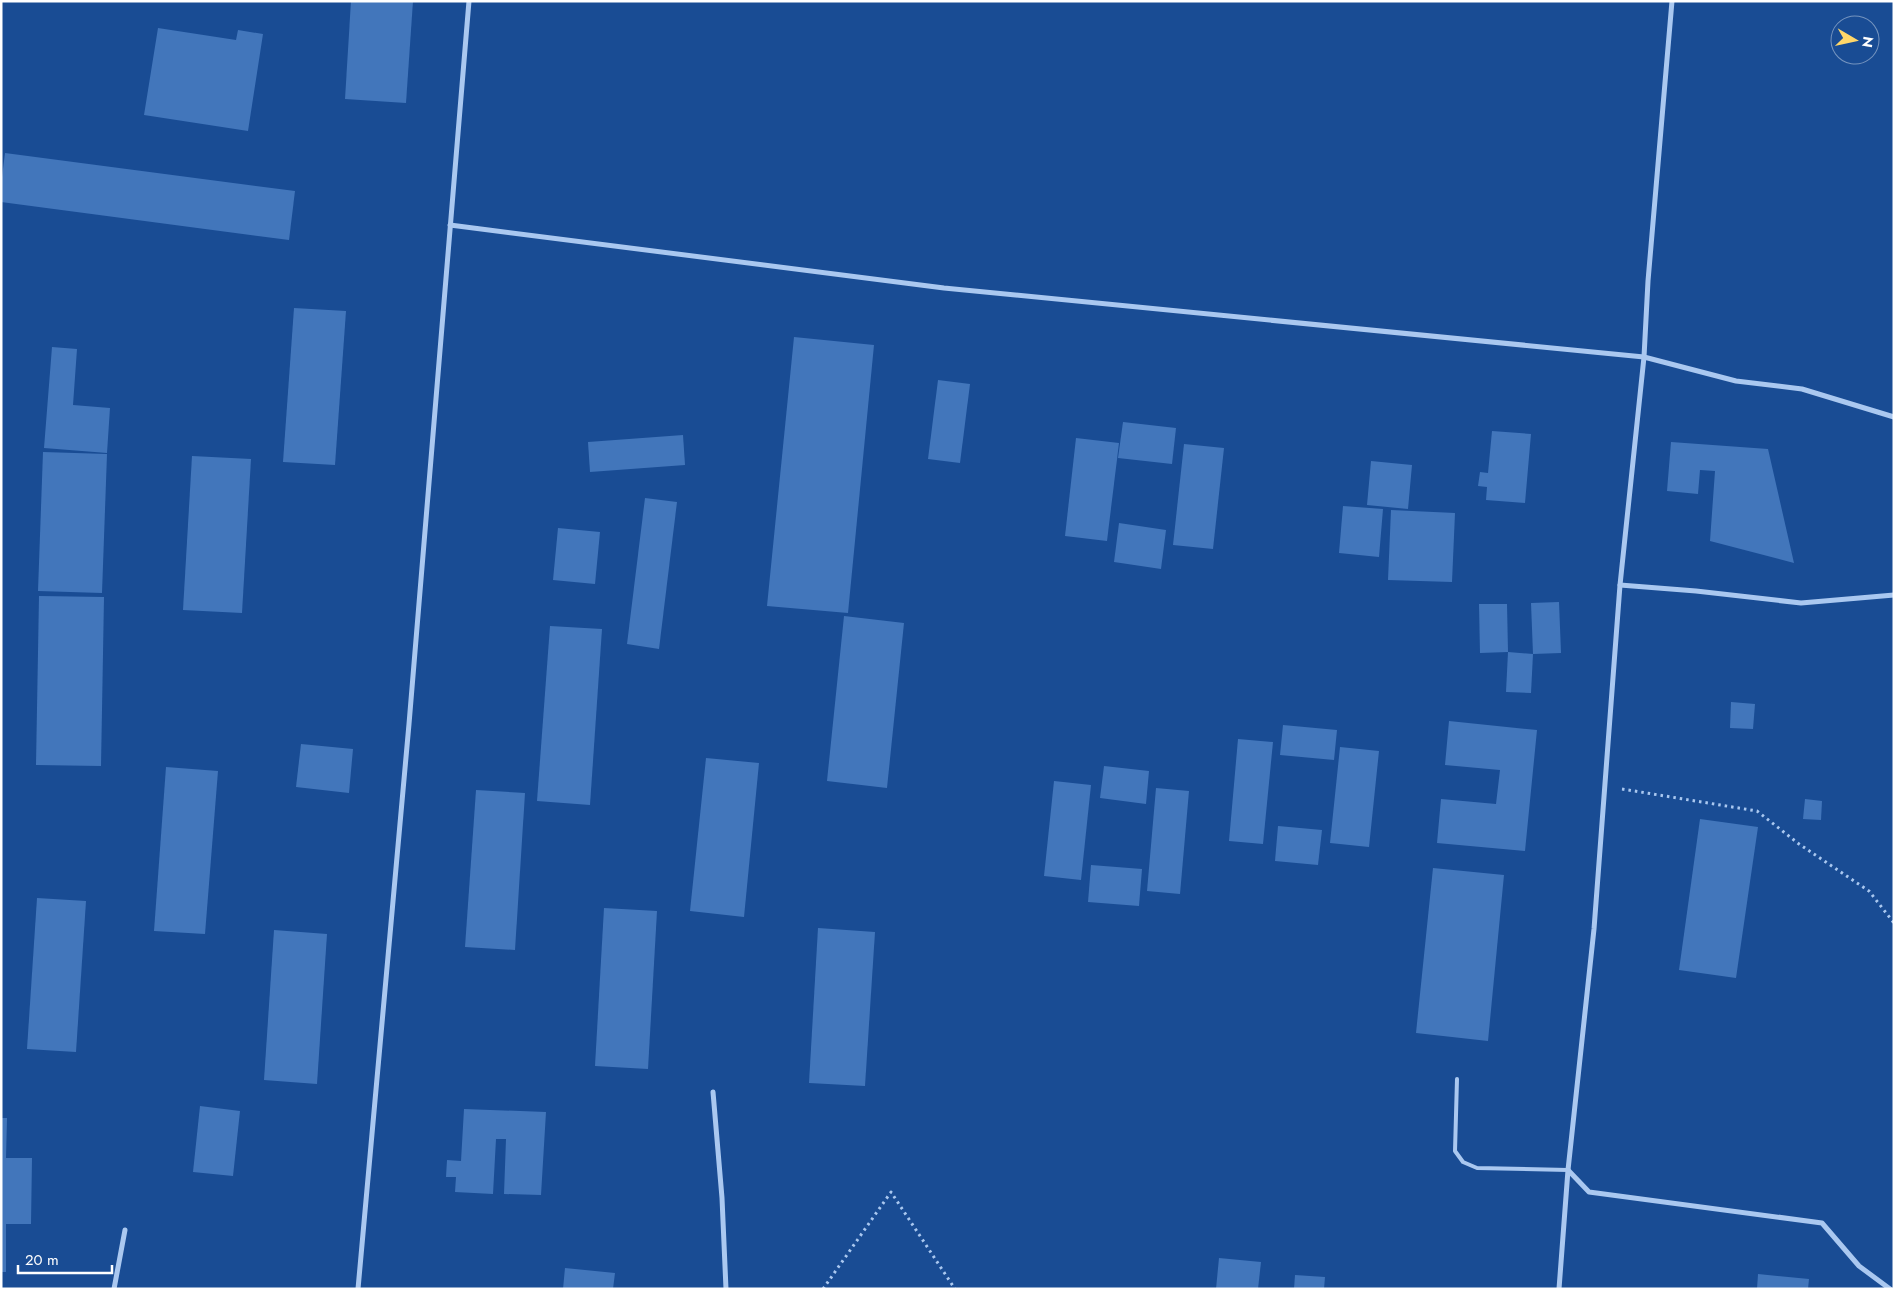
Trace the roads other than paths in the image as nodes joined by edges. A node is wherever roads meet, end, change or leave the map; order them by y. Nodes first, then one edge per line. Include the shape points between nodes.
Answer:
1 (468, 1) edge
2 (1672, 1) edge
3 (450, 225) junction
4 (1644, 357) junction
5 (1894, 417) edge
6 (1620, 585) junction
7 (1894, 595) edge
8 (1457, 1080) dead end
9 (713, 1092) dead end
10 (1568, 1170) junction
11 (125, 1230) dead end
12 (114, 1289) edge
13 (358, 1289) edge
14 (726, 1289) edge
15 (1559, 1289) edge
16 (1890, 1289) edge

1 - 3 street
2 - 4 street
3 - 4 street via 944,288
3 - 13 street
4 - 5 street via 1736,381 1802,389
4 - 6 street
6 - 7 street via 1801,603
6 - 10 street via 1594,929
8 - 10 lane via 1455,1151 1463,1162 1477,1168
9 - 14 street
10 - 15 street
10 - 16 street via 1589,1192 1822,1223 1859,1266
11 - 12 street

